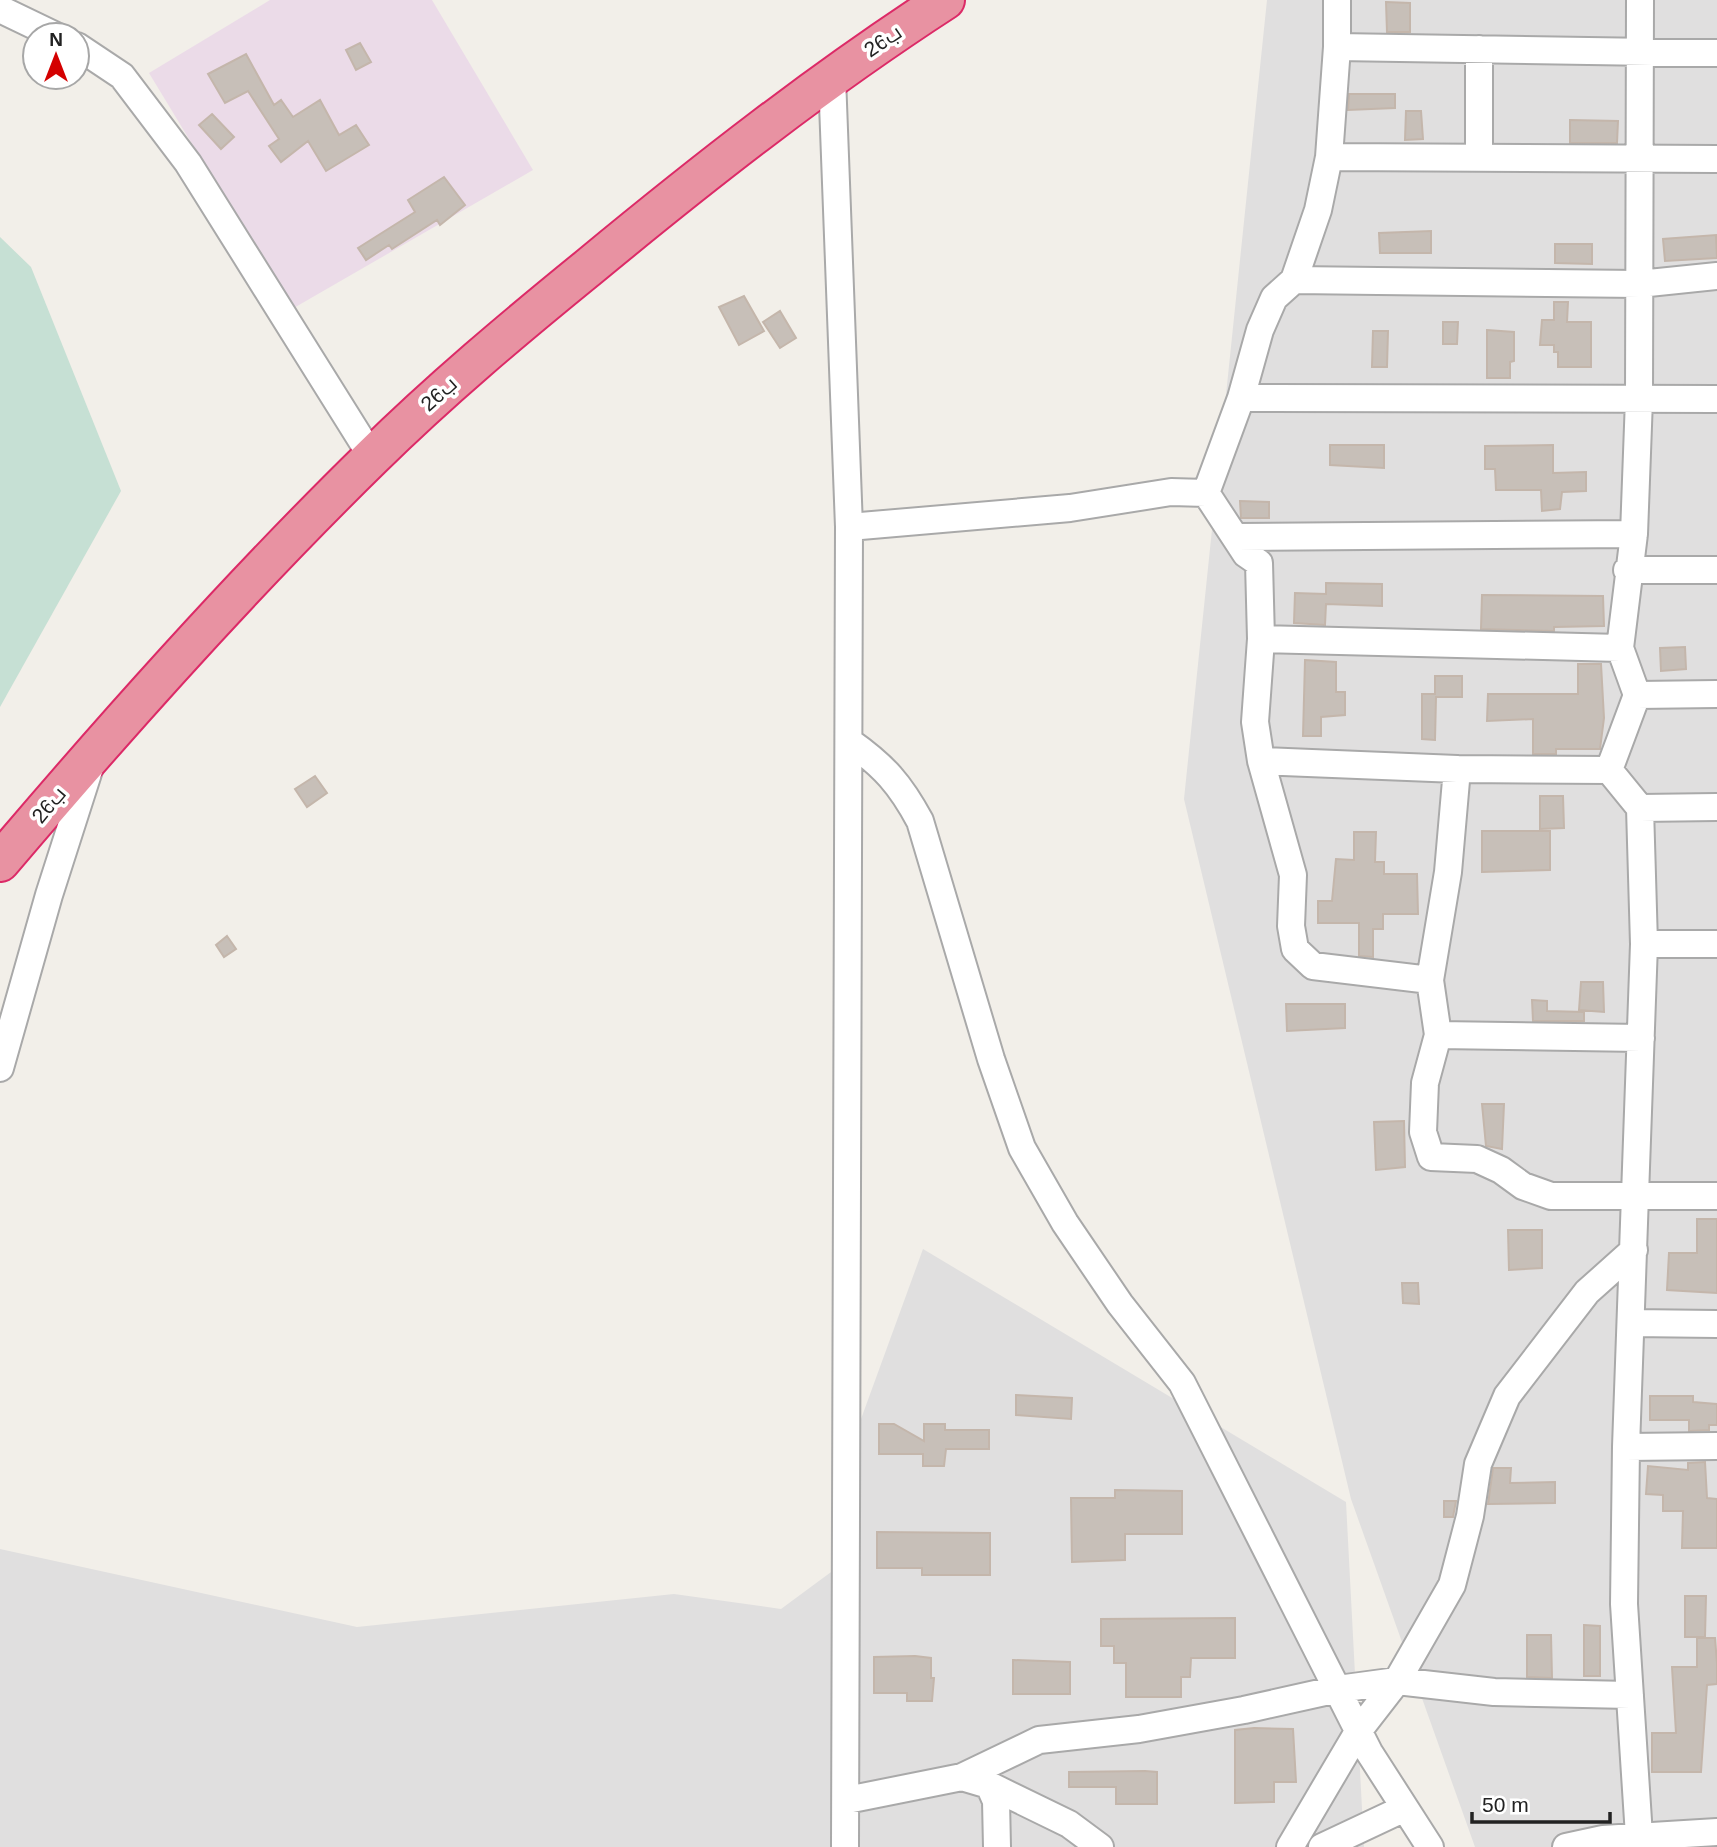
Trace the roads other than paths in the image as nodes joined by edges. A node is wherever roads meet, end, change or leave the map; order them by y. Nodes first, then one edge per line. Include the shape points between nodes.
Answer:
1 (945, 0) edge
2 (1337, 0) edge
3 (1640, 0) edge
4 (0, 9) edge
5 (25, 21) edge
6 (1338, 47) junction
7 (1479, 49) junction
8 (1641, 52) junction
9 (1717, 53) edge
10 (91, 55) edge
11 (832, 77) junction
12 (1479, 157) junction
13 (1639, 157) junction
14 (1329, 158) junction
15 (1717, 159) edge
16 (1717, 276) edge
17 (1294, 280) junction
18 (1639, 284) junction
19 (1241, 398) junction
20 (1639, 399) junction
21 (1717, 399) edge
22 (372, 457) junction
23 (1206, 493) junction
24 (849, 527) junction
25 (1634, 534) junction
26 (1237, 537) junction
27 (1628, 570) junction
28 (1717, 570) edge
29 (1261, 639) junction
30 (1620, 648) junction
31 (1717, 694) edge
32 (1637, 695) junction
33 (850, 742) junction
34 (95, 750) junction
35 (1261, 761) junction
36 (1457, 769) junction
37 (1609, 770) junction
38 (1717, 807) edge
39 (1640, 808) junction
40 (0, 862) edge
41 (1644, 944) junction
42 (1717, 944) edge
43 (1430, 980) junction
44 (1438, 1035) junction
45 (1641, 1038) junction
46 (0, 1068) edge
47 (1635, 1195) junction
48 (1717, 1196) edge
49 (1634, 1250) junction
50 (1632, 1323) junction
51 (1717, 1324) edge
52 (1717, 1446) edge
53 (1626, 1447) junction
54 (1397, 1681) junction
55 (1338, 1689) junction
56 (1630, 1695) junction
57 (1359, 1730) junction
58 (962, 1777) junction
59 (989, 1785) junction
60 (847, 1800) junction
61 (1405, 1808) junction
62 (1717, 1832) edge
63 (1639, 1836) junction
64 (845, 1847) edge
65 (997, 1847) edge
66 (1100, 1847) edge
67 (1290, 1847) edge
68 (1322, 1847) edge
69 (1430, 1847) edge
70 (1566, 1847) edge

1 - 11 highway, 26ب
2 - 6 street
3 - 8 street
4 - 5 street
6 - 7 street
6 - 14 street
7 - 8 street
7 - 12 street
8 - 9 street
8 - 13 street
10 - 22 street via 122,76 188,163
11 - 22 highway, 26ب via 676,195 442,391
11 - 24 street
12 - 13 street
12 - 14 street
13 - 15 street
13 - 18 street
14 - 17 street via 1318,210
16 - 18 street
17 - 18 street
17 - 19 street via 1274,298
18 - 20 street
19 - 20 street
19 - 23 street
20 - 21 street
20 - 25 street
22 - 34 highway, 26ب via 267,562
23 - 24 street via 1171,492 1070,508
23 - 26 street
24 - 33 street
25 - 26 street
25 - 27 street
26 - 29 street via 1246,554 1259,563
27 - 28 street
27 - 30 street
29 - 30 street
29 - 35 street via 1255,722
30 - 32 street
31 - 32 street
32 - 37 street
33 - 55 street via 885,766 920,821 1022,1148 1081,1247 1182,1383
33 - 60 street
34 - 40 highway, 26ب
34 - 46 street via 48,895
35 - 36 street
35 - 43 street via 1293,875 1295,949 1313,966
36 - 37 street
36 - 43 street via 1448,872
37 - 39 street
38 - 39 street
39 - 41 street
41 - 42 street
41 - 45 street
43 - 44 street
44 - 45 street
44 - 47 street via 1425,1083 1423,1132 1431,1157 1477,1159 1551,1196
45 - 47 street
47 - 48 street
47 - 49 street
49 - 50 street
49 - 54 street via 1587,1292 1507,1396 1478,1464 1452,1585
50 - 51 street
50 - 53 street
52 - 53 street
53 - 56 street via 1623,1604
54 - 55 street
54 - 56 street via 1494,1692
54 - 57 street
55 - 57 street
55 - 58 street via 1139,1729 1039,1740
56 - 63 street
57 - 61 street
57 - 67 street
58 - 59 street
58 - 60 street
59 - 65 street via 996,1801
59 - 66 street via 1069,1824
60 - 64 street
61 - 68 street
61 - 69 street
62 - 63 street
63 - 70 street

